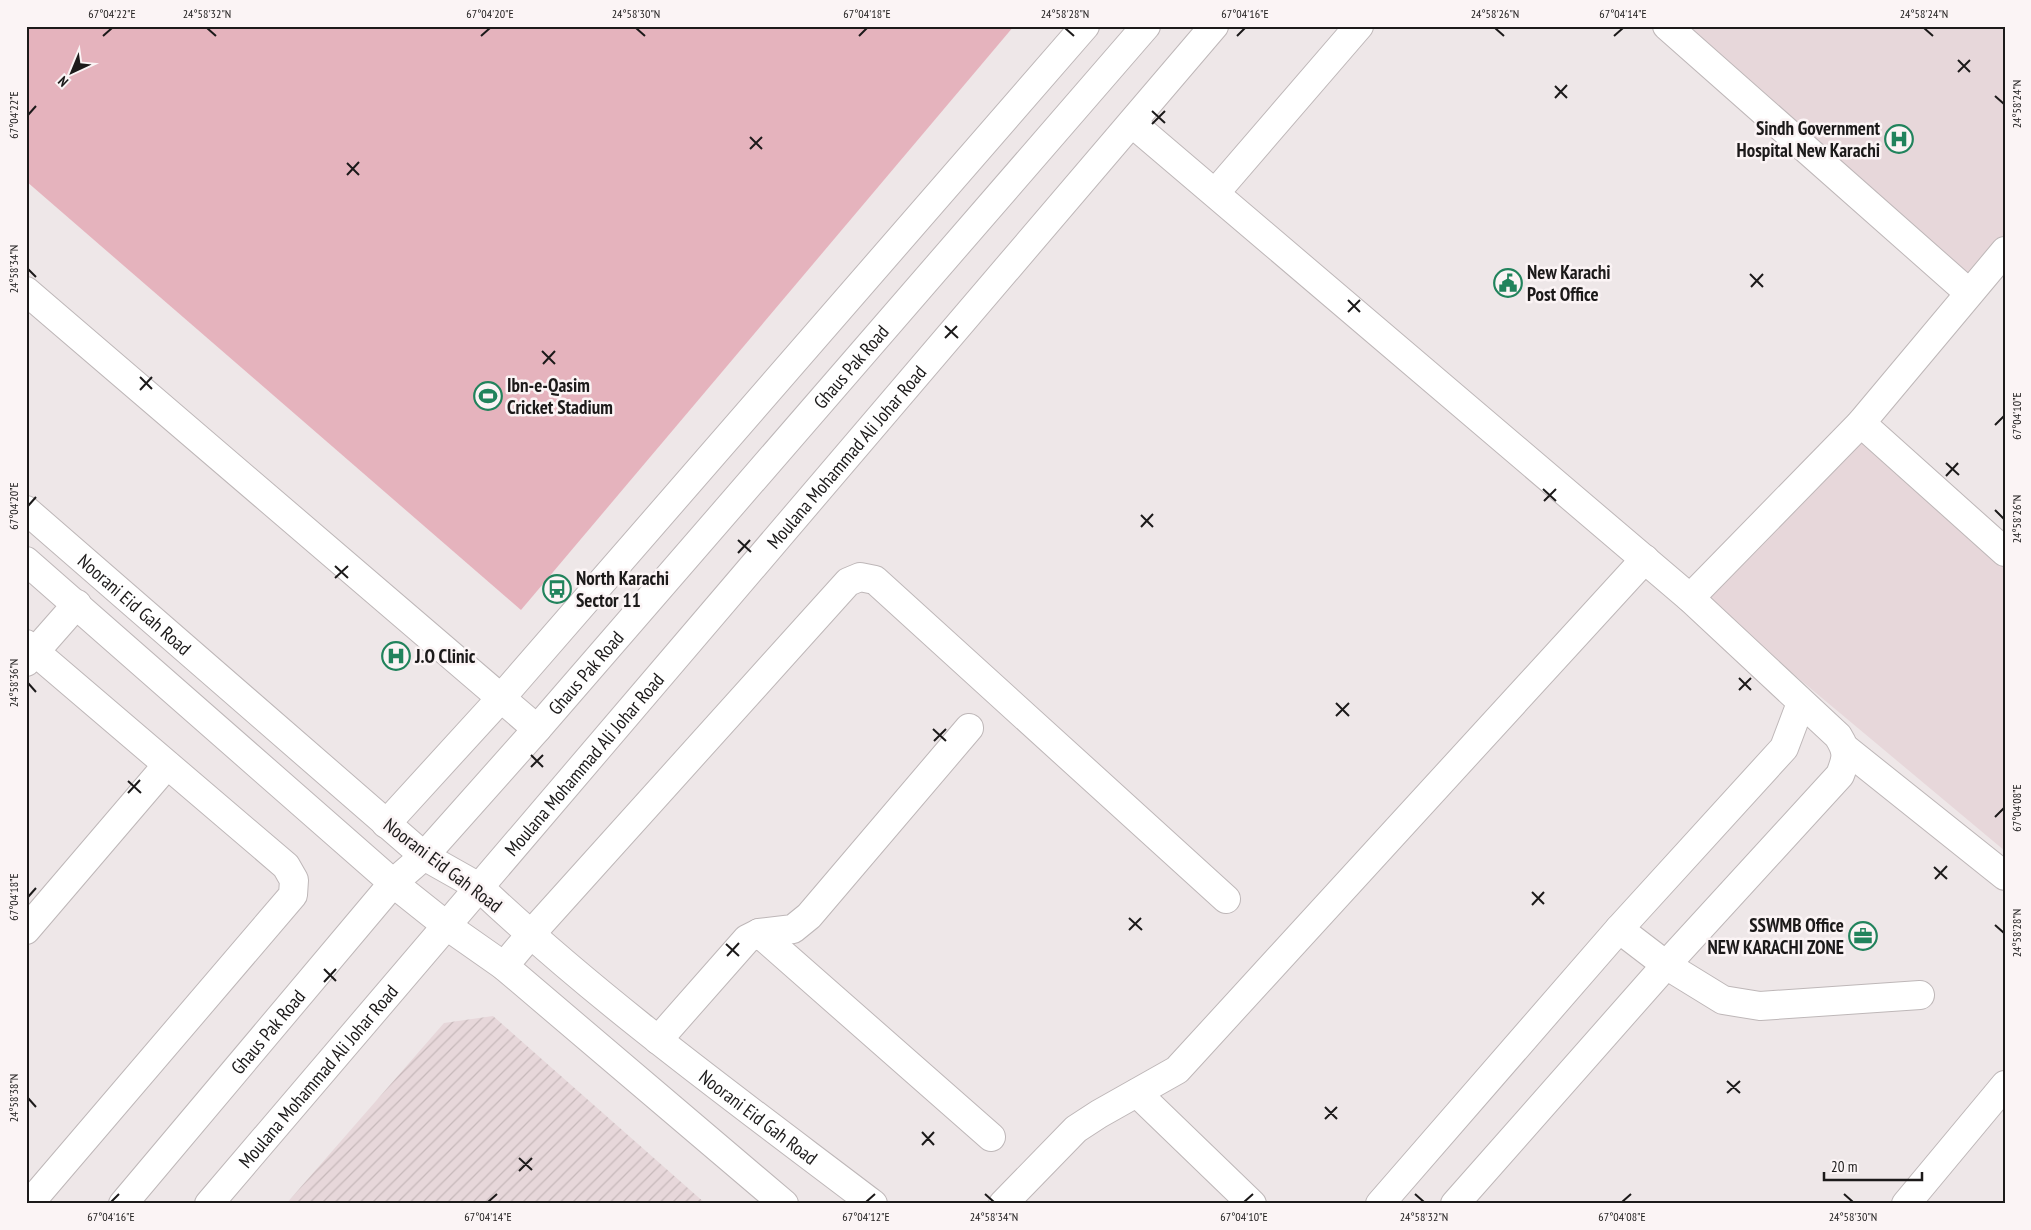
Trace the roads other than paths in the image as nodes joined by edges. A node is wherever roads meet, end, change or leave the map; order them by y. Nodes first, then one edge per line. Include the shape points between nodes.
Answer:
1 (1084, 26) edge
2 (1146, 26) edge
3 (1214, 26) edge
4 (1359, 26) edge
5 (1667, 26) edge
6 (1132, 122) junction
7 (1216, 192) junction
8 (2005, 251) edge
9 (26, 291) edge
10 (1969, 294) junction
11 (1861, 423) junction
12 (26, 510) edge
13 (2005, 552) edge
14 (1645, 559) junction
15 (26, 561) edge
16 (1690, 598) junction
17 (77, 604) junction
18 (29, 653) edge
19 (501, 698) junction
20 (1801, 703) junction
21 (968, 728) dead end
22 (537, 729) junction
23 (1846, 750) junction
24 (167, 765) junction
25 (386, 824) junction
26 (424, 856) junction
27 (2005, 876) edge
28 (393, 883) junction
29 (479, 887) junction
30 (1226, 899) dead end
31 (447, 926) junction
32 (1619, 929) junction
33 (26, 930) edge
34 (759, 933) junction
35 (530, 935) junction
36 (1666, 965) junction
37 (504, 966) junction
38 (1920, 995) dead end
39 (658, 1040) junction
40 (1137, 1092) junction
41 (2000, 1101) edge
42 (991, 1137) dead end
43 (29, 1204) edge
44 (123, 1204) edge
45 (209, 1204) edge
46 (784, 1204) edge
47 (873, 1204) edge
48 (1003, 1204) edge
49 (1252, 1204) edge
50 (1380, 1204) edge
51 (1455, 1204) edge
52 (1906, 1204) edge

1 - 19 street
2 - 22 street, Ghaus Pak Road
3 - 6 street, Moulana Mohammad Ali Johar Road
4 - 7 street
5 - 10 street
6 - 7 street
6 - 29 street, Moulana Mohammad Ali Johar Road
7 - 14 street
8 - 10 street
9 - 19 street
10 - 11 street
11 - 13 street
11 - 16 street
12 - 25 street, Noorani Eid Gah Road
14 - 16 street
14 - 40 street via 1177,1070
15 - 17 street, Noorani Eid Gah Road
16 - 20 street
17 - 18 street
17 - 28 street, Noorani Eid Gah Road
18 - 24 street
19 - 22 street
19 - 25 street
20 - 23 street via 1838,736
20 - 32 street via 1784,748
21 - 34 street via 809,916 794,929
22 - 26 street, Ghaus Pak Road
23 - 27 street
23 - 36 street via 1840,775
24 - 33 street
24 - 43 street via 286,866 294,880 293,895
25 - 26 street, Noorani Eid Gah Road
26 - 28 street, Ghaus Pak Road
26 - 29 street, Noorani Eid Gah Road
28 - 31 street, Noorani Eid Gah Road
28 - 44 street, Ghaus Pak Road
29 - 31 street, Moulana Mohammad Ali Johar Road
29 - 35 street, Noorani Eid Gah Road
30 - 35 street via 875,580 860,576 848,582
31 - 37 street, Noorani Eid Gah Road
31 - 45 street, Moulana Mohammad Ali Johar Road
32 - 36 street
32 - 50 street
34 - 39 street via 747,939
34 - 42 street
35 - 37 street
35 - 39 street, Noorani Eid Gah Road
36 - 38 street via 1723,1000 1760,1006
36 - 51 street
37 - 46 street, Noorani Eid Gah Road
39 - 47 street, Noorani Eid Gah Road
40 - 48 street via 1076,1129
40 - 49 street
41 - 52 street

